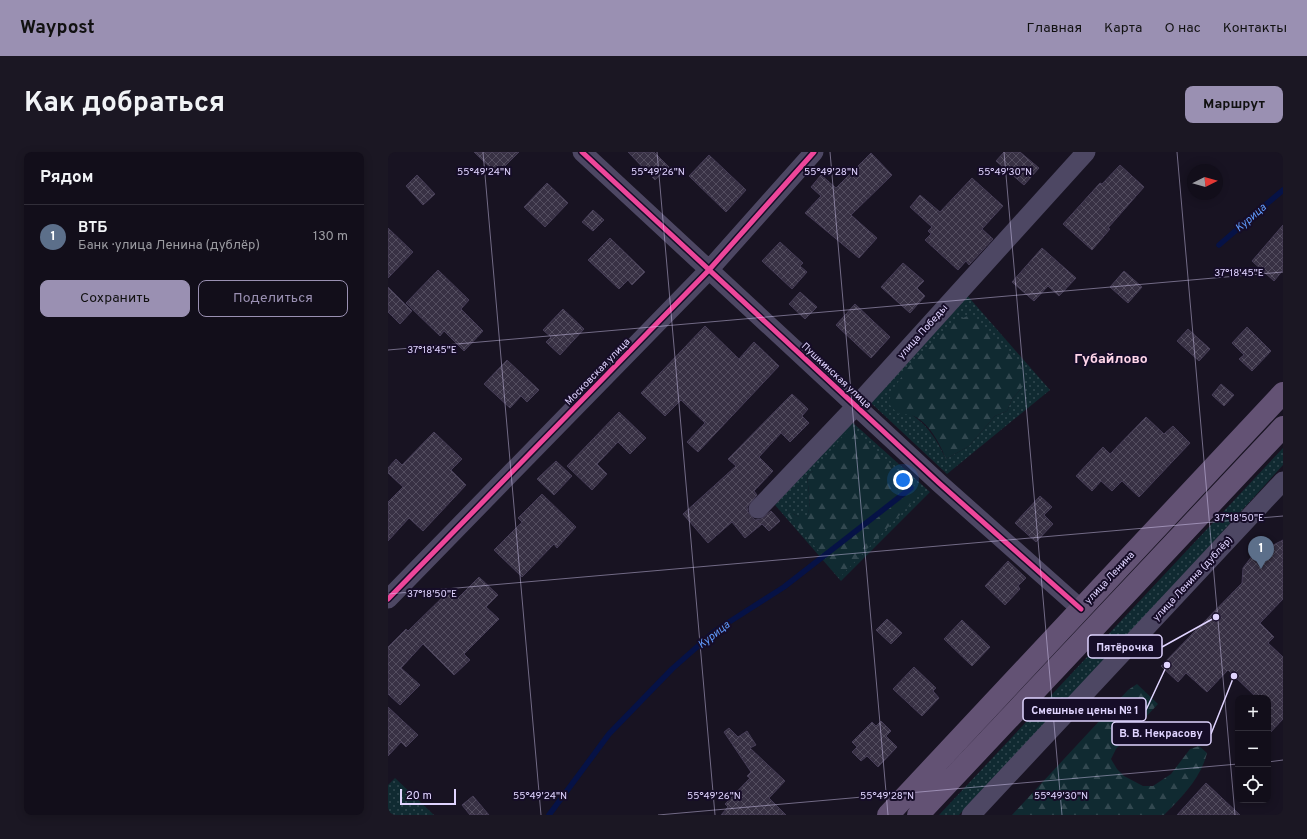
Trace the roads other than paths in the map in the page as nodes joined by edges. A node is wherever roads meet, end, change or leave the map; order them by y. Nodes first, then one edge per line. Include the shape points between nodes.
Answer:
1 (582, 152) edge
2 (814, 152) edge
3 (1086, 152) edge
4 (708, 271) junction
5 (1283, 393) edge
6 (856, 406) junction
7 (1283, 427) edge
8 (1283, 481) edge
9 (758, 509) dead end
10 (388, 599) edge
11 (1081, 609) junction
12 (888, 815) edge
13 (918, 815) edge
14 (971, 815) edge

1 - 4 street, Пушкинская улица
2 - 4 street, Московская улица
3 - 6 street, улица Победы
4 - 6 street, Пушкинская улица
4 - 10 street, Московская улица
5 - 11 main road, улица Ленина
6 - 9 street, улица Победы
6 - 11 street, Пушкинская улица
7 - 13 main road
8 - 14 street, улица Ленина (дублёр)
11 - 12 main road, улица Ленина

